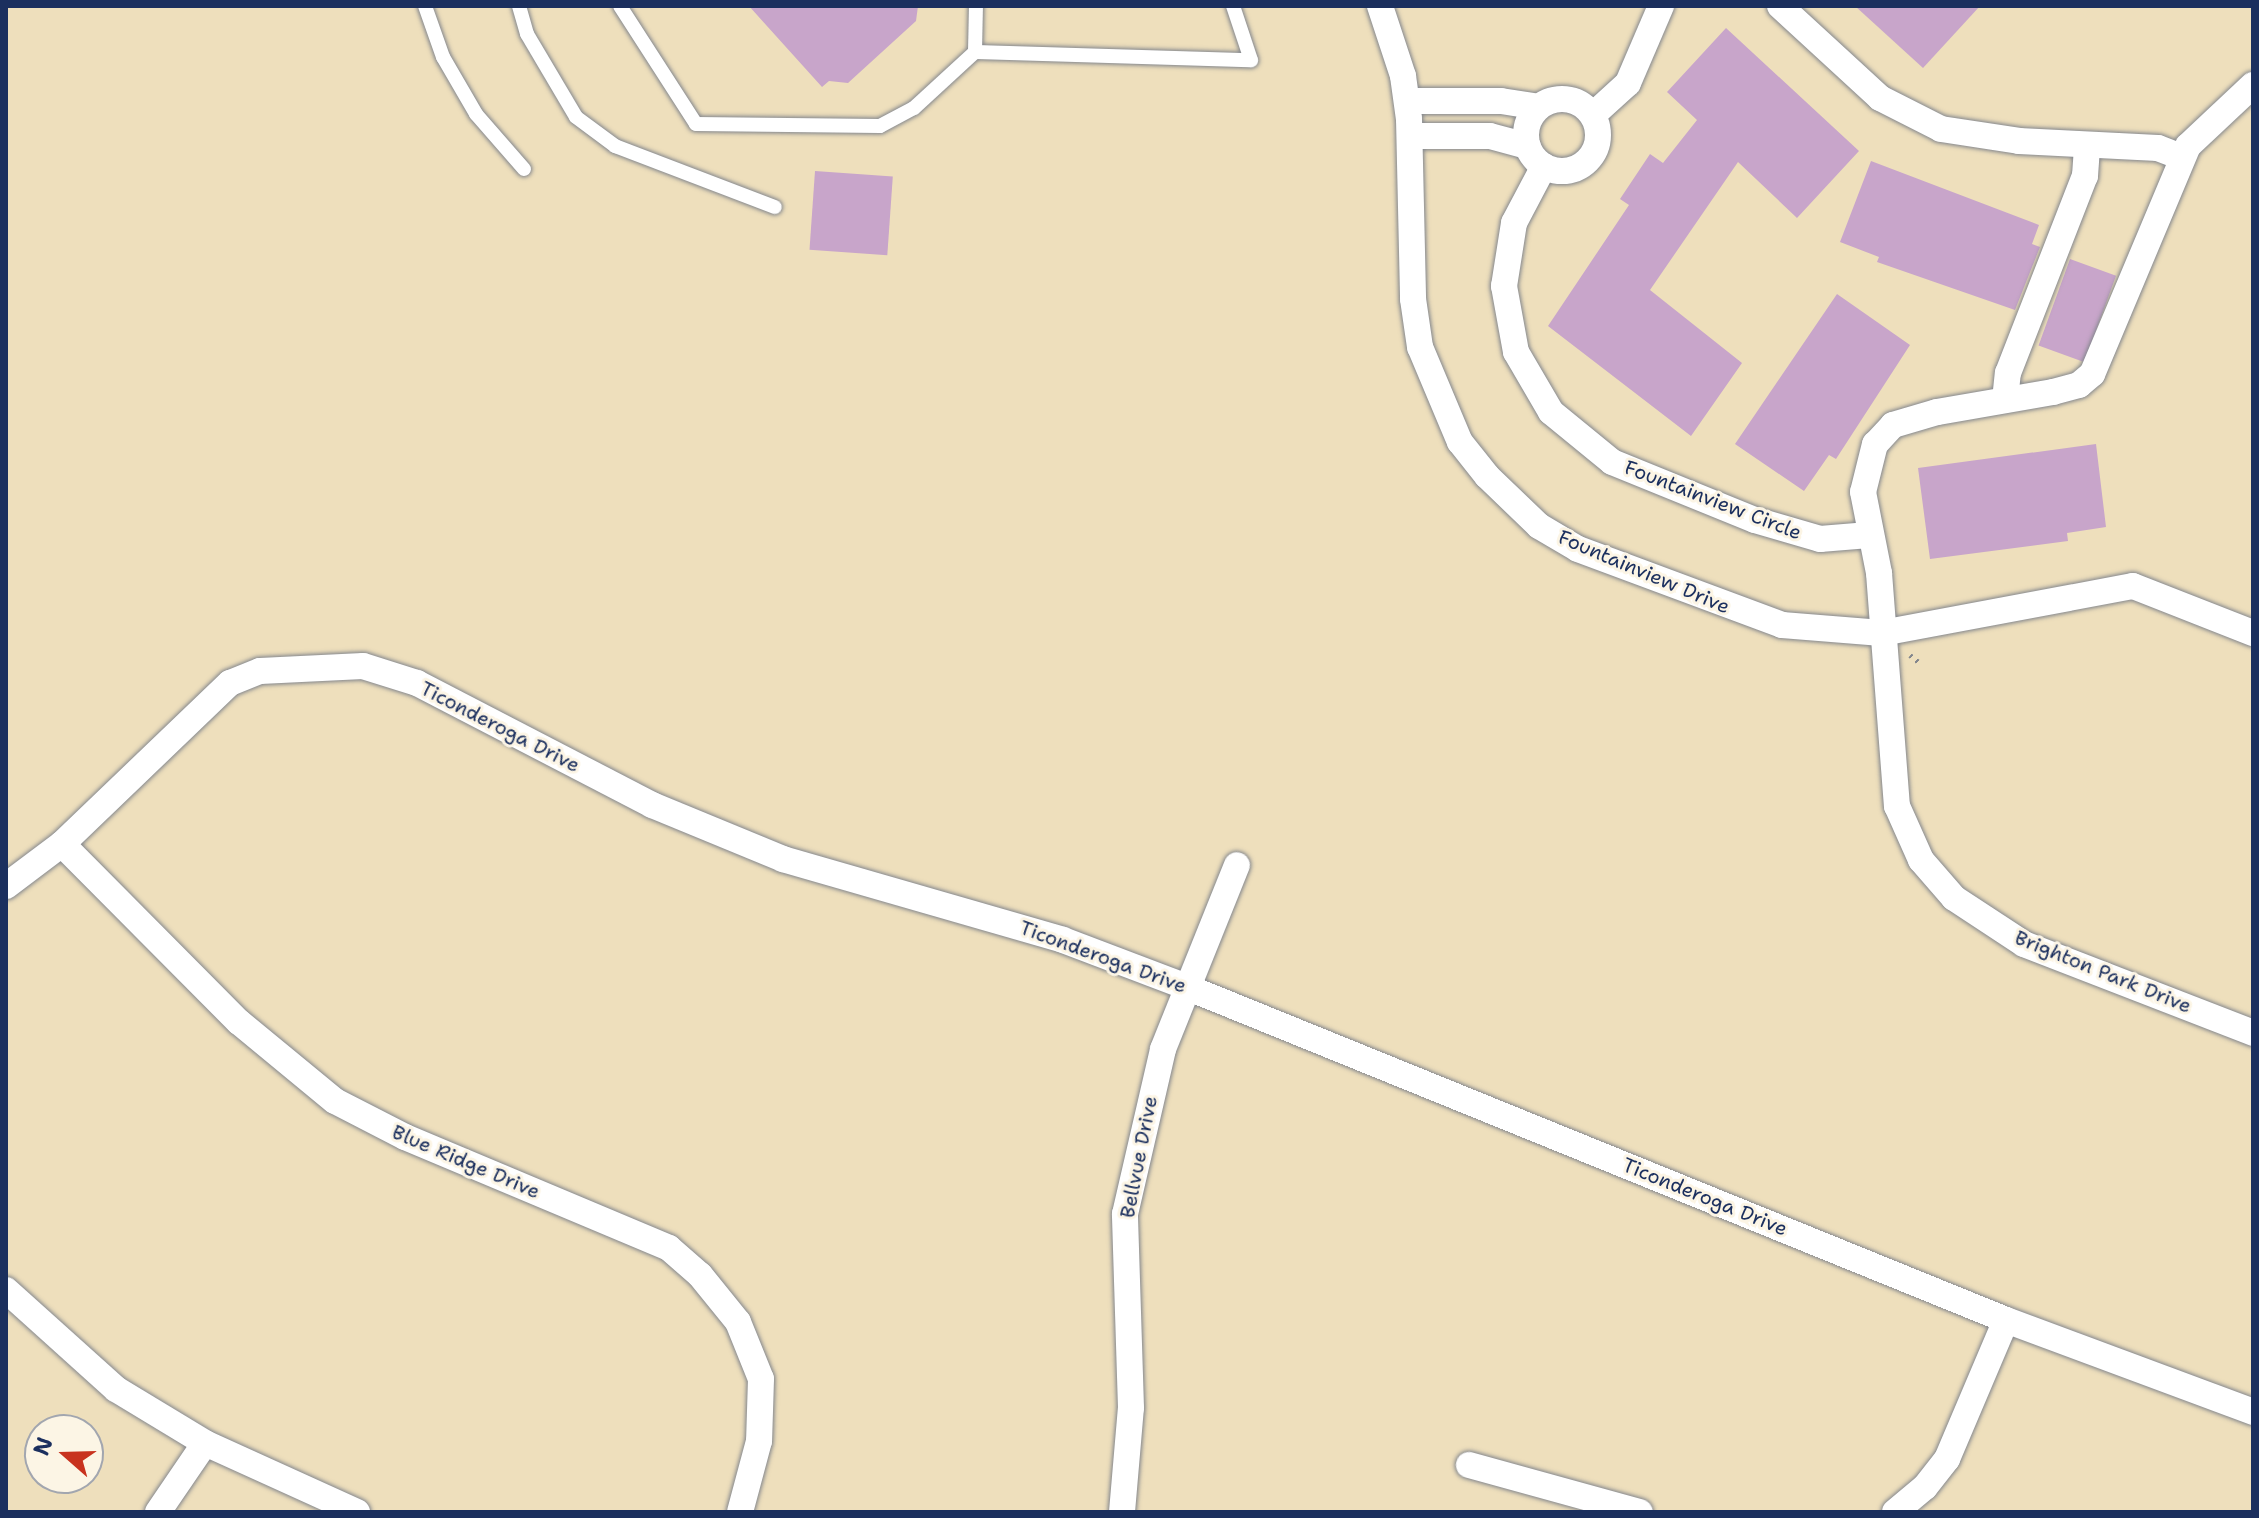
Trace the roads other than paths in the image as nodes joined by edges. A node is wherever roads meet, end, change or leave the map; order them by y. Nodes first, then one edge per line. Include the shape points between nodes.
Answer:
1 (425, 6) edge
2 (519, 6) edge
3 (620, 6) edge
4 (976, 6) edge
5 (1233, 6) edge
6 (1380, 6) edge
7 (1661, 6) edge
8 (1780, 6) edge
9 (975, 52) junction
10 (2253, 85) edge
11 (1407, 101) junction
12 (1539, 107) junction
13 (1593, 115) junction
14 (1410, 136) junction
15 (2087, 145) junction
16 (1536, 156) junction
17 (2182, 157) junction
18 (524, 169) dead end
19 (775, 207) dead end
20 (2005, 400) junction
21 (1869, 535) junction
22 (1882, 633) junction
23 (2253, 633) edge
24 (62, 844) junction
25 (1237, 865) dead end
26 (6, 886) edge
27 (1184, 986) junction
28 (2253, 1033) edge
29 (6, 1290) edge
30 (2006, 1320) junction
31 (2253, 1412) edge
32 (205, 1443) junction
33 (1469, 1465) dead end
34 (158, 1512) edge
35 (357, 1512) edge
36 (740, 1512) edge
37 (1122, 1512) edge
38 (1640, 1512) edge
39 (1895, 1512) edge

1 - 18 lane via 443,57 476,114
2 - 19 lane via 527,34 576,117 615,146
3 - 9 lane via 696,124 880,126 914,108
4 - 9 lane
5 - 9 lane via 1251,60
6 - 11 street, Fountainview Drive
7 - 13 street via 1628,83
8 - 15 street via 1852,76 1911,117 1977,136
10 - 17 street via 2201,132
11 - 12 street via 1501,101
11 - 14 street, Fountainview Drive
12 - 13 street via 1564,98
12 - 16 street, Fountainview Circle via 1529,121
13 - 16 street via 1598,141 1585,163 1569,170
14 - 16 street via 1490,136
14 - 22 street, Fountainview Drive via 1413,299 1420,347 1446,417 1487,476 1539,526 1578,549 1645,576 1782,625
15 - 17 street via 2158,148
15 - 20 street via 2085,176 2008,373
16 - 21 street, Fountainview Circle via 1514,223 1504,286 1516,352 1551,412 1612,462 1741,515 1820,539
17 - 20 street via 2092,374 2079,385
20 - 21 street via 1906,419 1884,432 1865,471
21 - 22 street via 1879,573
22 - 23 street, Fountainview Drive via 2133,586
22 - 28 street, Brighton Park Drive via 1897,806 1921,860 1954,898 2024,944
24 - 26 street, Ticonderoga Drive
24 - 27 street, Ticonderoga Drive via 230,683 260,671 363,666 417,683 652,805 783,859 1063,940
24 - 36 street, Blue Ridge Drive via 239,1022 322,1092 405,1137 669,1248 700,1275 738,1322 761,1379 759,1441
25 - 27 street, Bellvue Drive
27 - 30 street, Ticonderoga Drive
27 - 37 street, Bellvue Drive via 1163,1049 1125,1214 1131,1408
29 - 32 street via 116,1389
30 - 31 street, Ticonderoga Drive
30 - 39 street via 1947,1459
32 - 34 street
32 - 35 street
33 - 38 street

